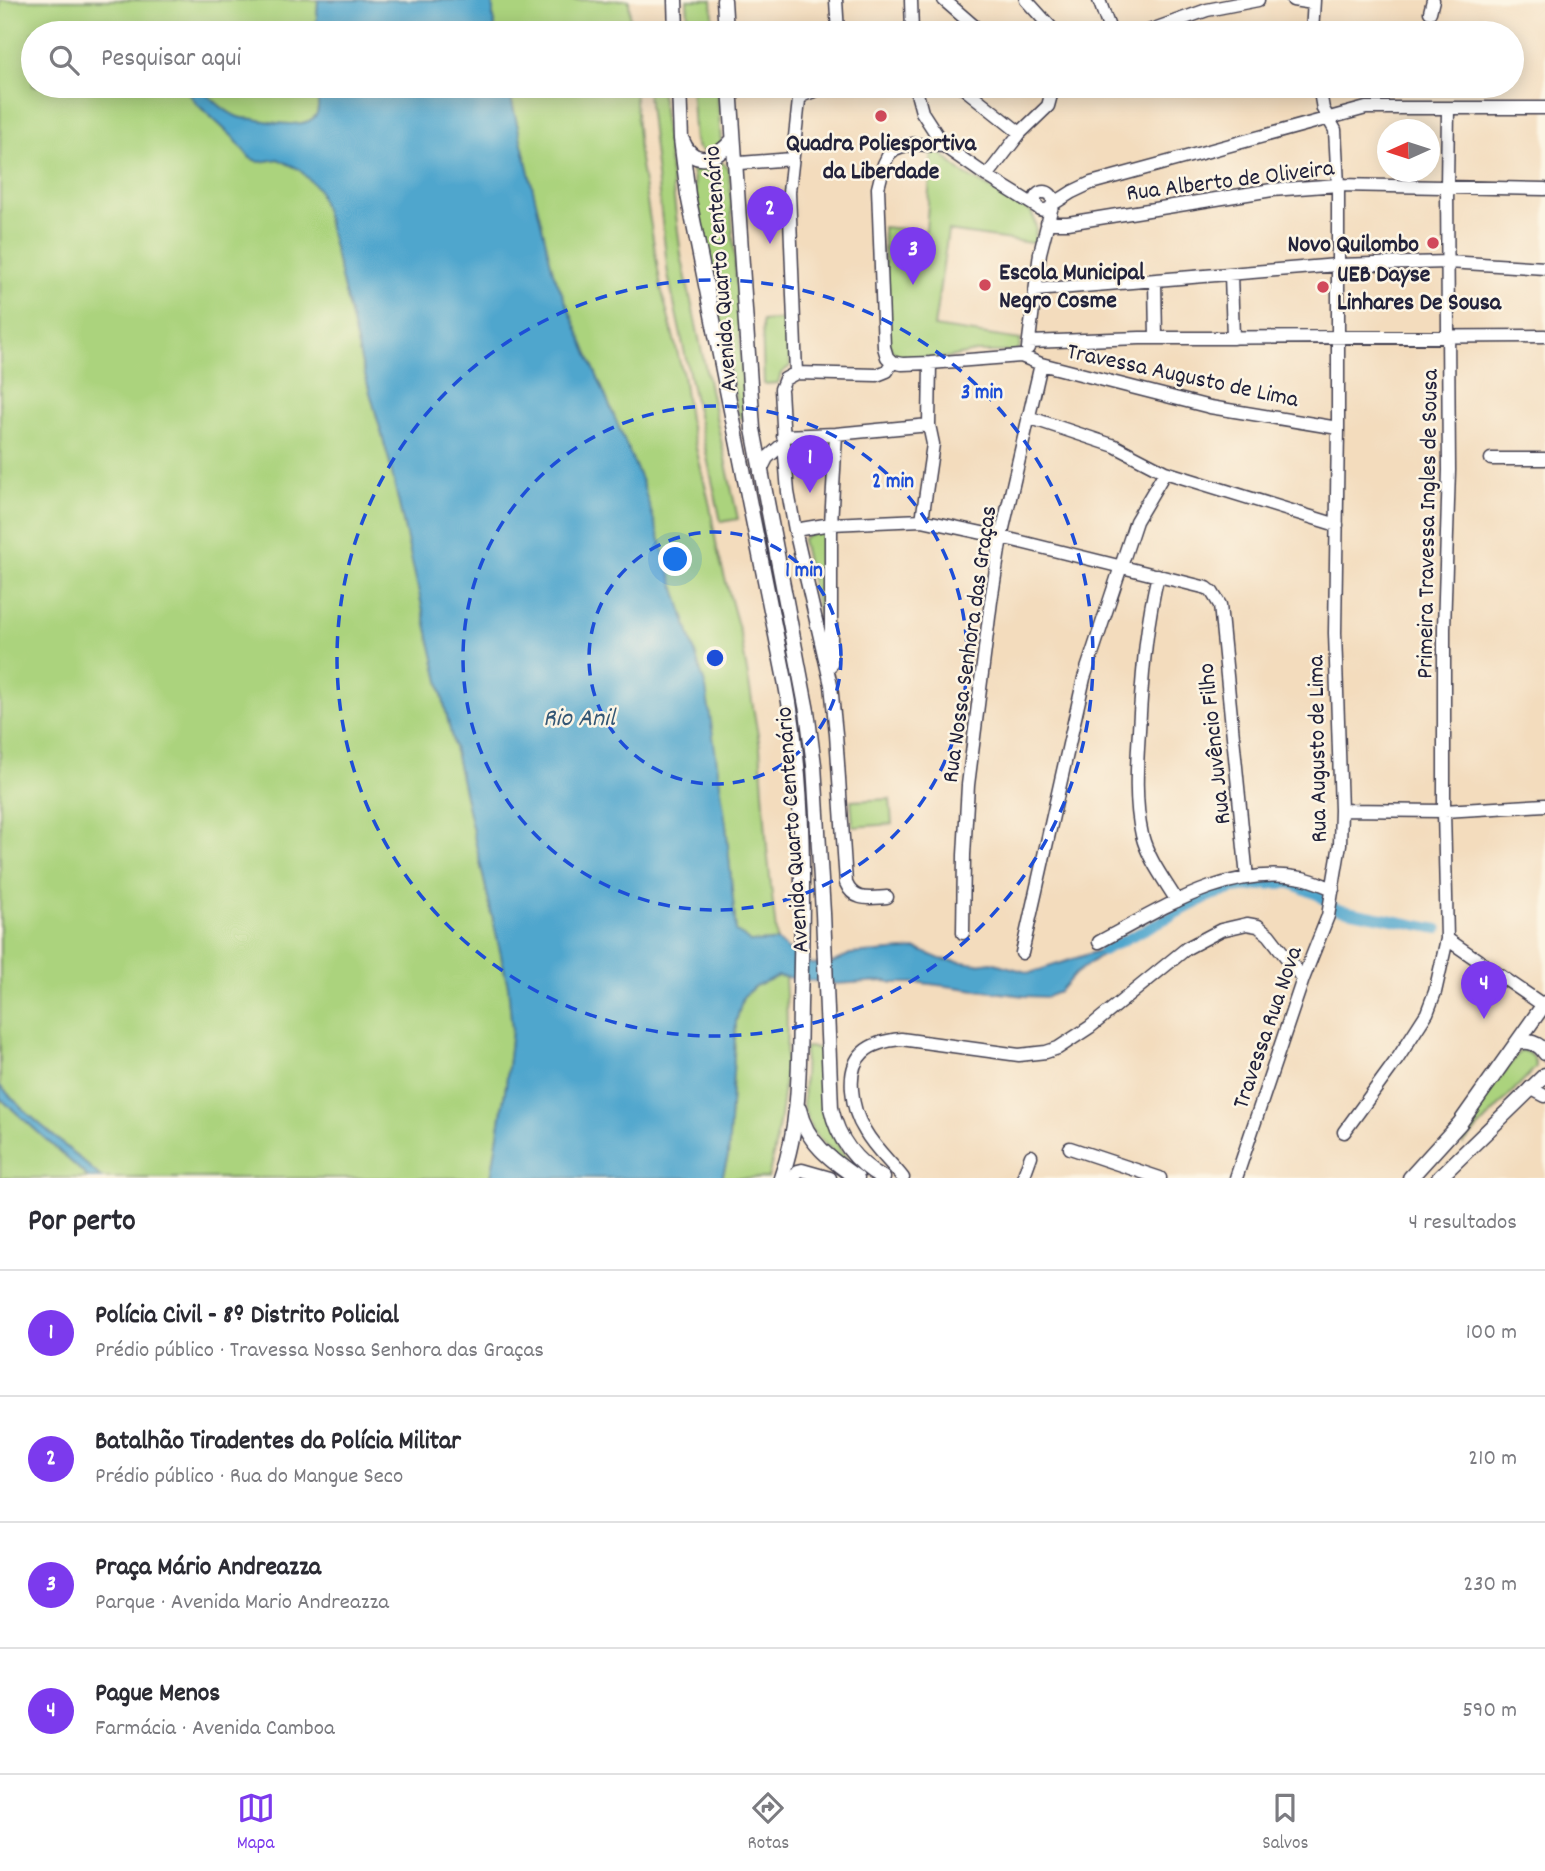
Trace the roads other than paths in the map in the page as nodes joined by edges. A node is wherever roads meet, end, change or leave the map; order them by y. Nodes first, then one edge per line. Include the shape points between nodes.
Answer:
1 (675, 0) edge
2 (724, 0) edge
3 (836, 0) edge
4 (911, 0) edge
5 (944, 0) edge
6 (1026, 0) edge
7 (1099, 0) edge
8 (1258, 0) edge
9 (1293, 0) edge
10 (1314, 1) edge
11 (676, 21) edge
12 (725, 21) edge
13 (837, 21) edge
14 (912, 21) edge
15 (968, 21) edge
16 (1045, 21) edge
17 (1107, 21) edge
18 (1176, 21) edge
19 (1313, 21) edge
20 (679, 98) edge
21 (731, 98) edge
22 (801, 98) edge
23 (918, 98) edge
24 (976, 98) edge
25 (1051, 98) edge
26 (1321, 98) edge
27 (1448, 108) junction
28 (1545, 108) edge
29 (1328, 120) junction
30 (1020, 133) junction
31 (681, 139) junction
32 (733, 140) junction
33 (944, 146) junction
34 (793, 159) junction
35 (734, 161) junction
36 (987, 176) junction
37 (1338, 185) junction
38 (1447, 187) junction
39 (1545, 189) edge
40 (1044, 204) junction
41 (1047, 223) junction
42 (1040, 253) junction
43 (1448, 262) junction
44 (1337, 265) junction
45 (1545, 268) edge
46 (1230, 274) junction
47 (1155, 281) junction
48 (1035, 290) junction
49 (1449, 335) junction
50 (1339, 336) junction
51 (1545, 336) edge
52 (1156, 338) junction
53 (1233, 338) junction
54 (1030, 342) junction
55 (1021, 356) junction
56 (892, 362) junction
57 (930, 363) junction
58 (1041, 364) junction
59 (796, 373) junction
60 (1028, 417) junction
61 (929, 425) junction
62 (1338, 428) junction
63 (836, 434) junction
64 (783, 439) junction
65 (755, 442) junction
66 (1490, 459) dead end
67 (1545, 460) edge
68 (760, 472) junction
69 (1165, 472) junction
70 (922, 520) junction
71 (831, 524) junction
72 (1337, 526) junction
73 (795, 530) junction
74 (1000, 537) junction
75 (1122, 566) junction
76 (1158, 575) junction
77 (831, 685) junction
78 (1545, 805) edge
79 (1341, 810) junction
80 (1444, 811) junction
81 (1247, 878) junction
82 (887, 897) dead end
83 (1332, 900) junction
84 (1177, 901) junction
85 (963, 933) dead end
86 (1447, 939) junction
87 (1099, 942) dead end
88 (1022, 953) dead end
89 (1303, 979) junction
90 (1544, 1004) edge
91 (1518, 1044) junction
92 (1545, 1053) edge
93 (1545, 1074) edge
94 (797, 1087) junction
95 (1530, 1088) junction
96 (1545, 1096) edge
97 (1344, 1132) dead end
98 (1070, 1148) dead end
99 (1031, 1156) dead end
100 (781, 1178) edge
101 (793, 1178) edge
102 (830, 1178) edge
103 (857, 1178) edge
104 (883, 1178) edge
105 (903, 1178) edge
106 (1023, 1178) edge
107 (1160, 1178) edge
108 (1236, 1178) edge
109 (1410, 1178) edge
110 (1439, 1178) edge

1 - 11 main road
2 - 12 main road
3 - 13 street
4 - 14 street
5 - 15 street
6 - 16 street
7 - 17 street
8 - 18 street
9 - 10 street
10 - 19 street
20 - 31 main road, Avenida Quarto Centenário
21 - 32 main road, Avenida Quarto Centenário
22 - 34 street
23 - 33 street
24 - 30 street
25 - 30 street
26 - 29 street, Rua Augusto de Lima
27 - 28 street
27 - 29 street via 1366,108
27 - 38 street, Primeira Travessa Ingles de Sousa
29 - 37 street, Rua Augusto de Lima via 1335,130
29 - 40 street via 1091,183
30 - 36 street
31 - 32 main road via 688,151 704,158 722,152
31 - 94 main road, Avenida Quarto Centenário via 798,760 803,915
32 - 35 main road, Avenida Quarto Centenário
33 - 36 street
33 - 56 street via 902,146 889,154 879,178 884,347
34 - 35 street
34 - 59 street via 789,192
35 - 65 main road, Avenida Quarto Centenário
36 - 40 street
37 - 38 street, Rua Alberto de Oliveira
37 - 41 street, Rua Alberto de Oliveira via 1272,190
37 - 44 street, Rua Augusto de Lima
38 - 39 street, Rua Alberto de Oliveira
38 - 43 street, Primeira Travessa Ingles de Sousa
40 - 41 street
40 - 42 street
41 - 42 street
42 - 48 street
43 - 44 street
43 - 45 street
43 - 49 street, Primeira Travessa Ingles de Sousa
44 - 46 street
44 - 50 street, Rua Augusto de Lima
46 - 47 street
46 - 53 street
47 - 48 street
47 - 52 street
48 - 54 street
49 - 50 street
49 - 51 street
49 - 80 street, Primeira Travessa Ingles de Sousa
50 - 53 street
50 - 62 street, Rua Augusto de Lima
52 - 53 street
52 - 54 street
54 - 55 street
55 - 57 street
55 - 58 street, Travessa Augusto de Lima
56 - 57 street
56 - 59 street via 887,371 877,375
57 - 61 street
58 - 60 street, Rua Nossa Senhora das Graças
58 - 62 street, Travessa Augusto de Lima via 1210,407
59 - 64 street via 782,386
60 - 69 street via 1115,446
60 - 74 street, Rua Nossa Senhora das Graças
61 - 63 street
61 - 70 street via 933,444
62 - 72 street, Rua Augusto de Lima
63 - 64 street
63 - 71 street
64 - 65 street via 769,446
64 - 68 street
64 - 73 street
65 - 68 main road, Avenida Quarto Centenário
66 - 67 street
68 - 104 main road, Avenida Quarto Centenário via 810,734 831,1108 848,1150
69 - 72 street
69 - 75 street via 1139,513
70 - 71 street
70 - 74 street
71 - 73 street
71 - 77 street
72 - 79 street, Rua Augusto de Lima via 1335,633
73 - 77 street
74 - 75 street
74 - 85 street, Rua Nossa Senhora das Graças via 968,785
75 - 76 street
75 - 88 street via 1083,678
76 - 81 street, Rua Juvêncio Filho via 1207,588 1220,605
76 - 84 street via 1143,673 1138,790 1146,846
77 - 82 street via 846,883 859,898
78 - 80 street
79 - 80 street
79 - 83 street, Rua Augusto de Lima
80 - 86 street, Primeira Travessa Ingles de Sousa
81 - 83 street, Rua Augusto de Lima via 1305,878
81 - 84 street, Rua Augusto de Lima via 1201,889
83 - 89 street, Travessa Rua Nova
84 - 87 street, Rua Augusto de Lima
86 - 90 street
86 - 97 street, Primeira Travessa Ingles de Sousa via 1427,1013
89 - 105 street via 1269,935 1247,924 1221,930 1187,948 1090,1027 1046,1052 1019,1055 901,1039 874,1045 855,1060 853,1099 865,1131
89 - 108 street, Travessa Rua Nova
90 - 91 main road
91 - 92 main road via 1531,1043
91 - 109 main road via 1460,1123
93 - 95 main road
94 - 100 main road
94 - 103 main road via 807,1133
95 - 96 street
95 - 110 main road
98 - 107 street
99 - 106 street
101 - 102 street via 802,1170

